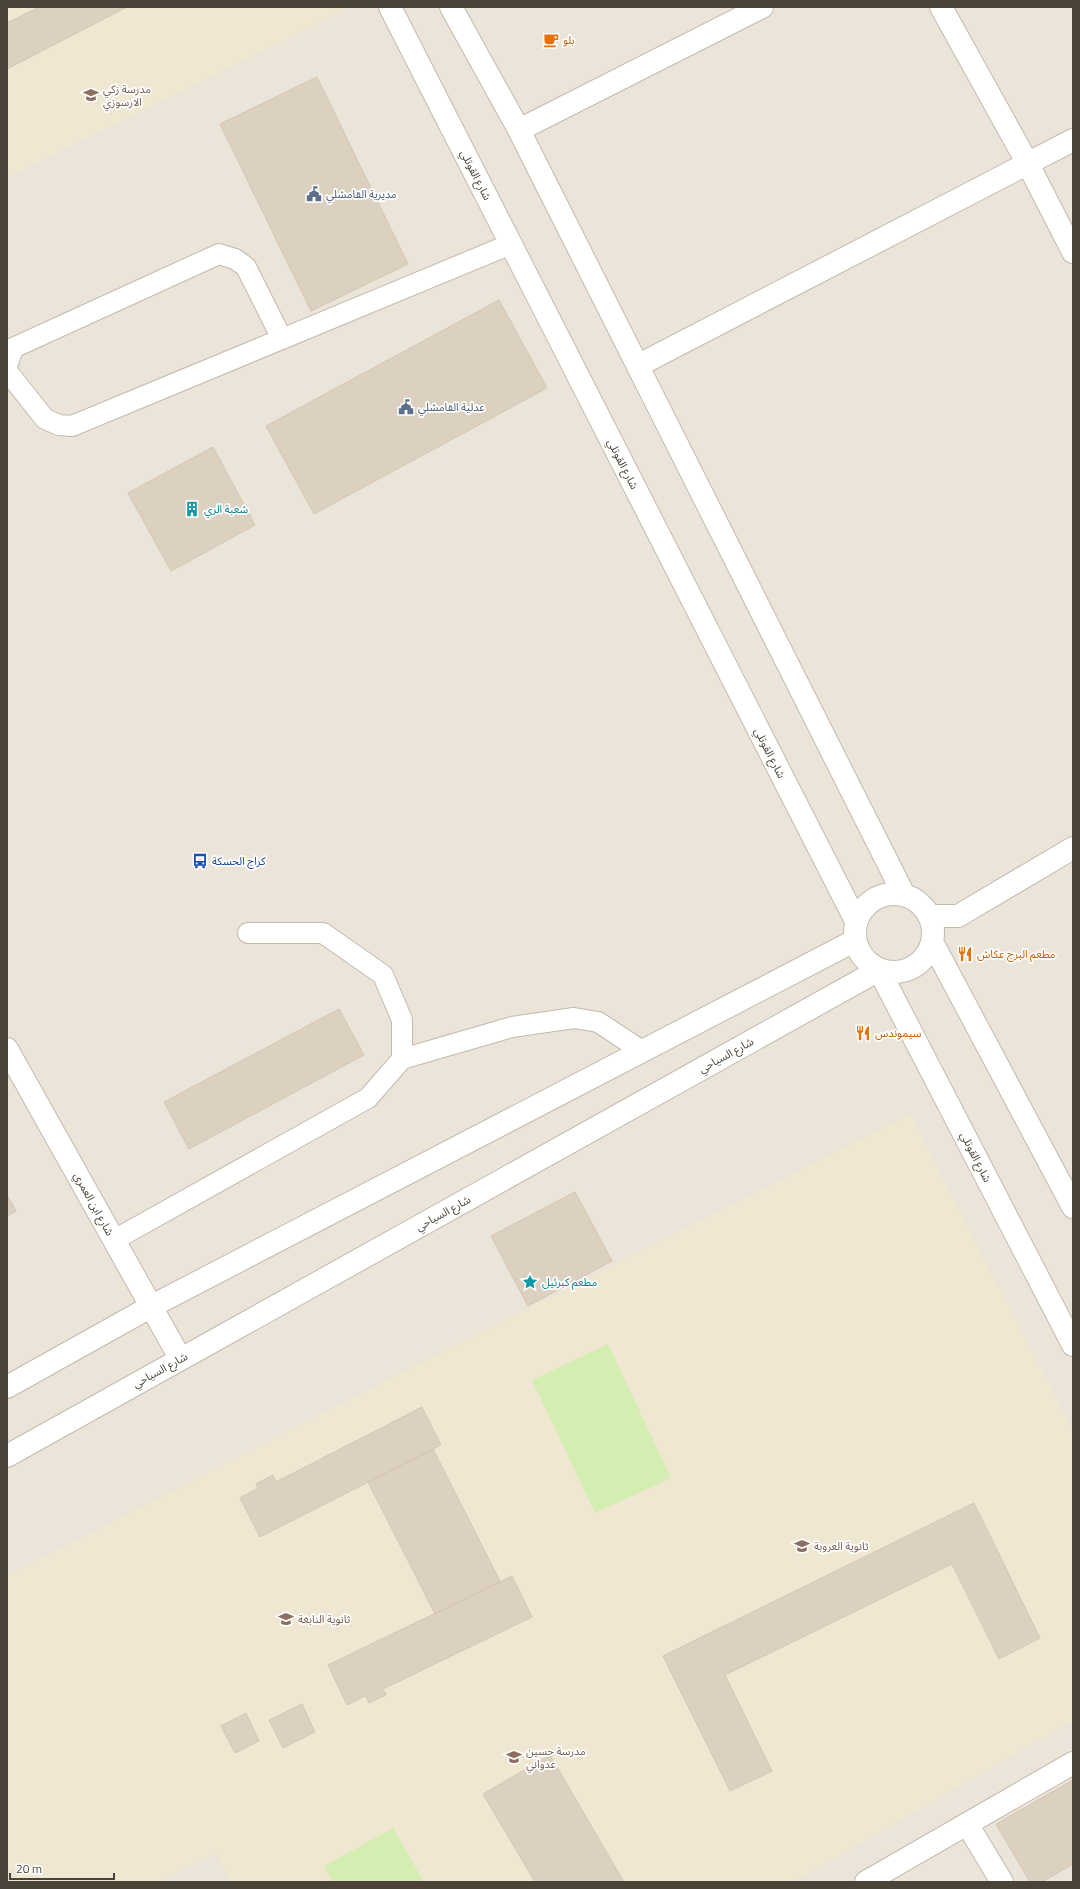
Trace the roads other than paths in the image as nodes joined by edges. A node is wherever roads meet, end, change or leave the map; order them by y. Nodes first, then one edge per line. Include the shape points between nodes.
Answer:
1 (390, 7) edge
2 (451, 7) edge
3 (762, 7) edge
4 (941, 7) edge
5 (519, 130) junction
6 (1073, 140) edge
7 (1028, 164) junction
8 (511, 244) junction
9 (1073, 252) edge
10 (282, 338) junction
11 (639, 365) junction
12 (7, 366) edge
13 (7, 370) edge
14 (1073, 848) edge
15 (904, 895) junction
16 (929, 916) junction
17 (855, 931) junction
18 (248, 933) dead end
19 (932, 942) junction
20 (879, 970) junction
21 (7, 1050) edge
22 (642, 1051) junction
23 (402, 1059) junction
24 (1073, 1207) edge
25 (114, 1240) junction
26 (152, 1306) junction
27 (1073, 1345) edge
28 (180, 1358) junction
29 (7, 1387) edge
30 (7, 1456) edge
31 (1073, 1763) edge
32 (967, 1824) junction
33 (866, 1882) edge
34 (1002, 1882) edge

1 - 8 street, شارع القوتلي
2 - 5 street
3 - 5 street
4 - 7 street
5 - 11 street
6 - 7 street
7 - 9 street
7 - 11 street
8 - 10 lane
8 - 17 street, شارع القوتلي
10 - 12 lane via 246,267 235,259 219,254 13,348
10 - 13 lane via 72,426 45,419
11 - 15 street
14 - 16 street via 958,916
15 - 16 street via 923,906
15 - 17 street via 889,894 875,898 863,908
16 - 19 street via 933,928
17 - 20 street via 859,953
17 - 22 street
18 - 23 lane via 323,933 382,975 402,1020
19 - 20 street via 927,954 918,964 906,971
19 - 24 street
20 - 27 street, شارع القوتلي
20 - 28 street, شارع السياحي
21 - 25 street, شارع ابن العمري
22 - 23 lane via 598,1022 574,1018 512,1027
22 - 26 street
23 - 25 lane via 368,1098
25 - 26 street, شارع ابن العمري
26 - 28 street, شارع ابن العمري
26 - 29 street
28 - 30 street, شارع السياحي
31 - 32 street
32 - 33 street
32 - 34 street

